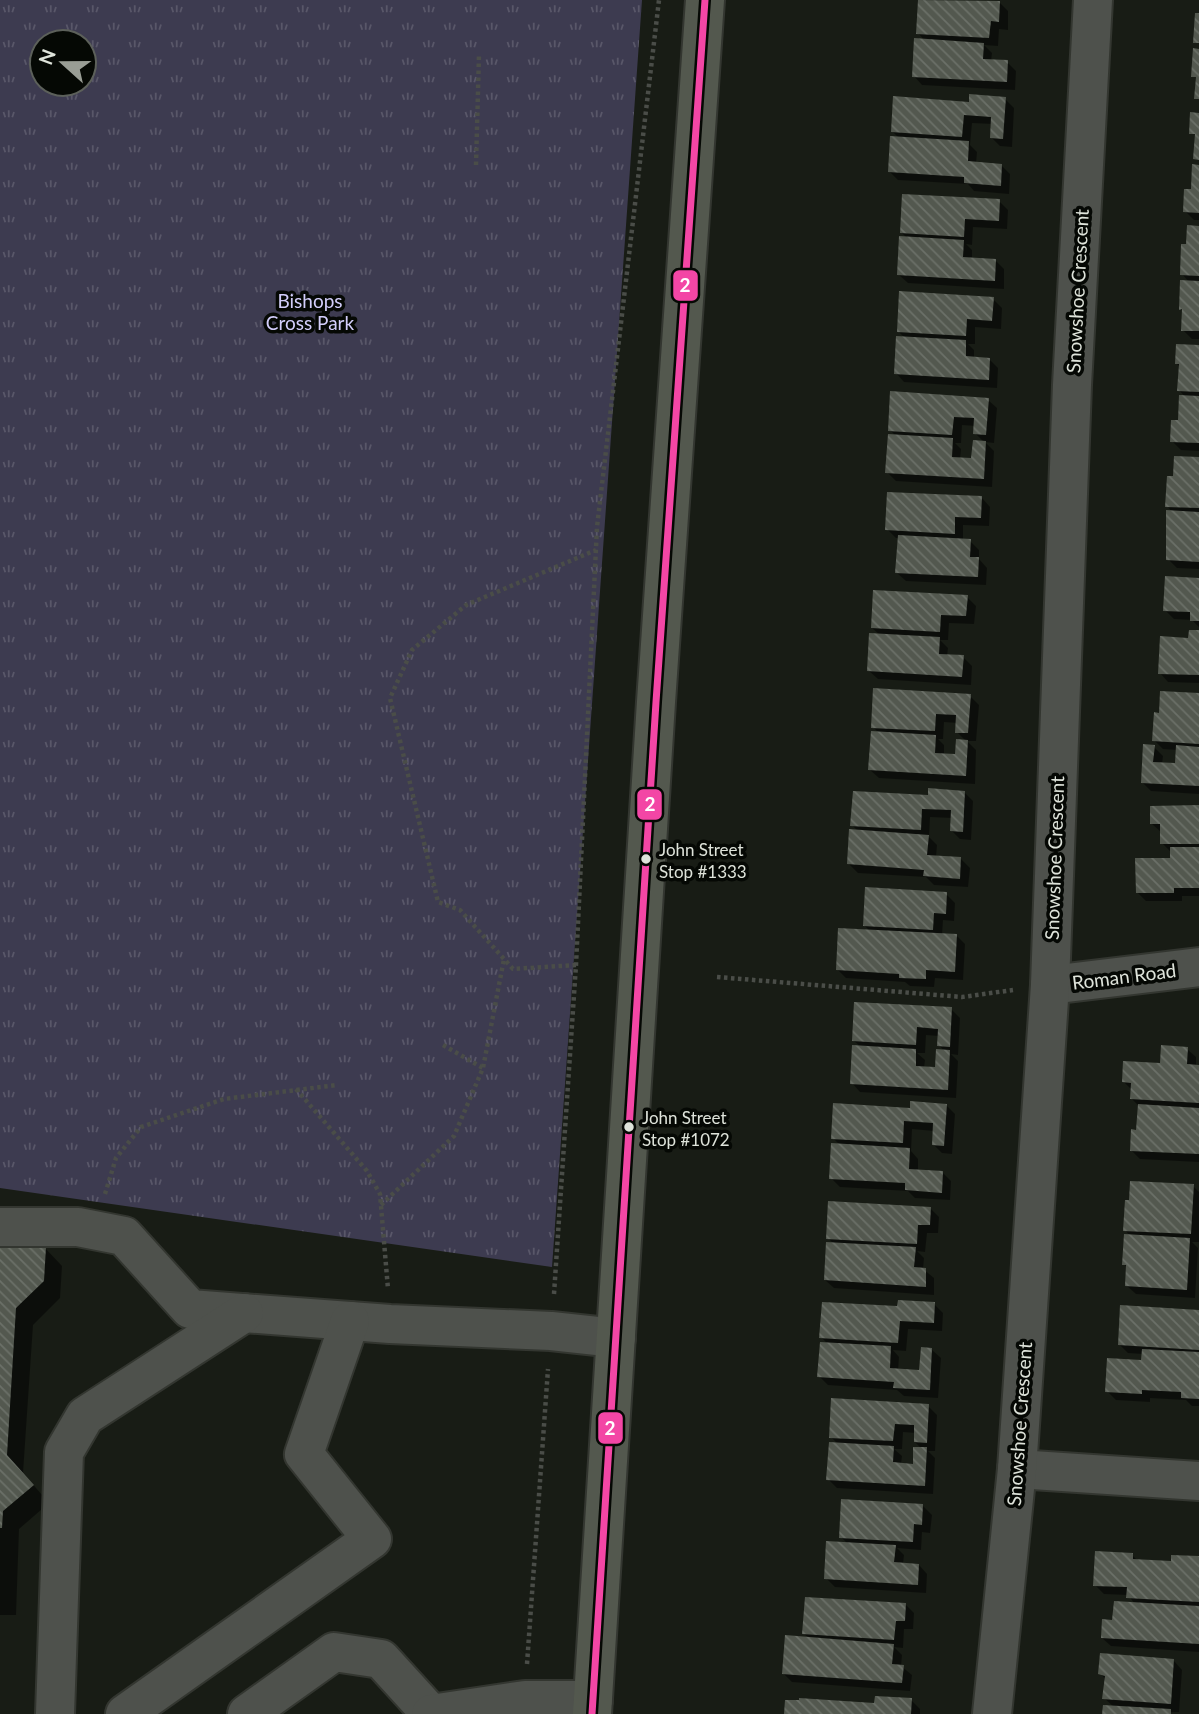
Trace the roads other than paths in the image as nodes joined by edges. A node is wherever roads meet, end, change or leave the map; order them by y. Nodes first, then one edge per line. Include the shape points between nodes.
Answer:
1 (705, 0) edge
2 (1093, 0) edge
3 (1199, 967) edge
4 (1050, 985) junction
5 (0, 1227) edge
6 (244, 1314) junction
7 (350, 1321) junction
8 (616, 1338) junction
9 (1017, 1469) junction
10 (1199, 1481) edge
11 (592, 1707) edge
12 (55, 1714) edge
13 (125, 1714) edge
14 (247, 1714) edge
15 (431, 1714) edge
16 (992, 1714) edge

1 - 8 main road
2 - 4 street, Snowshoe Crescent via 1072,385
3 - 4 street, Roman Road
4 - 9 street, Snowshoe Crescent
5 - 6 street via 78,1227 124,1236 190,1309
6 - 7 street
6 - 12 street via 85,1416 64,1452
7 - 8 street
7 - 13 street via 304,1454 372,1539
8 - 11 main road
9 - 10 street
9 - 16 street, Snowshoe Crescent
11 - 15 street via 525,1700
14 - 15 street via 334,1652 381,1659

